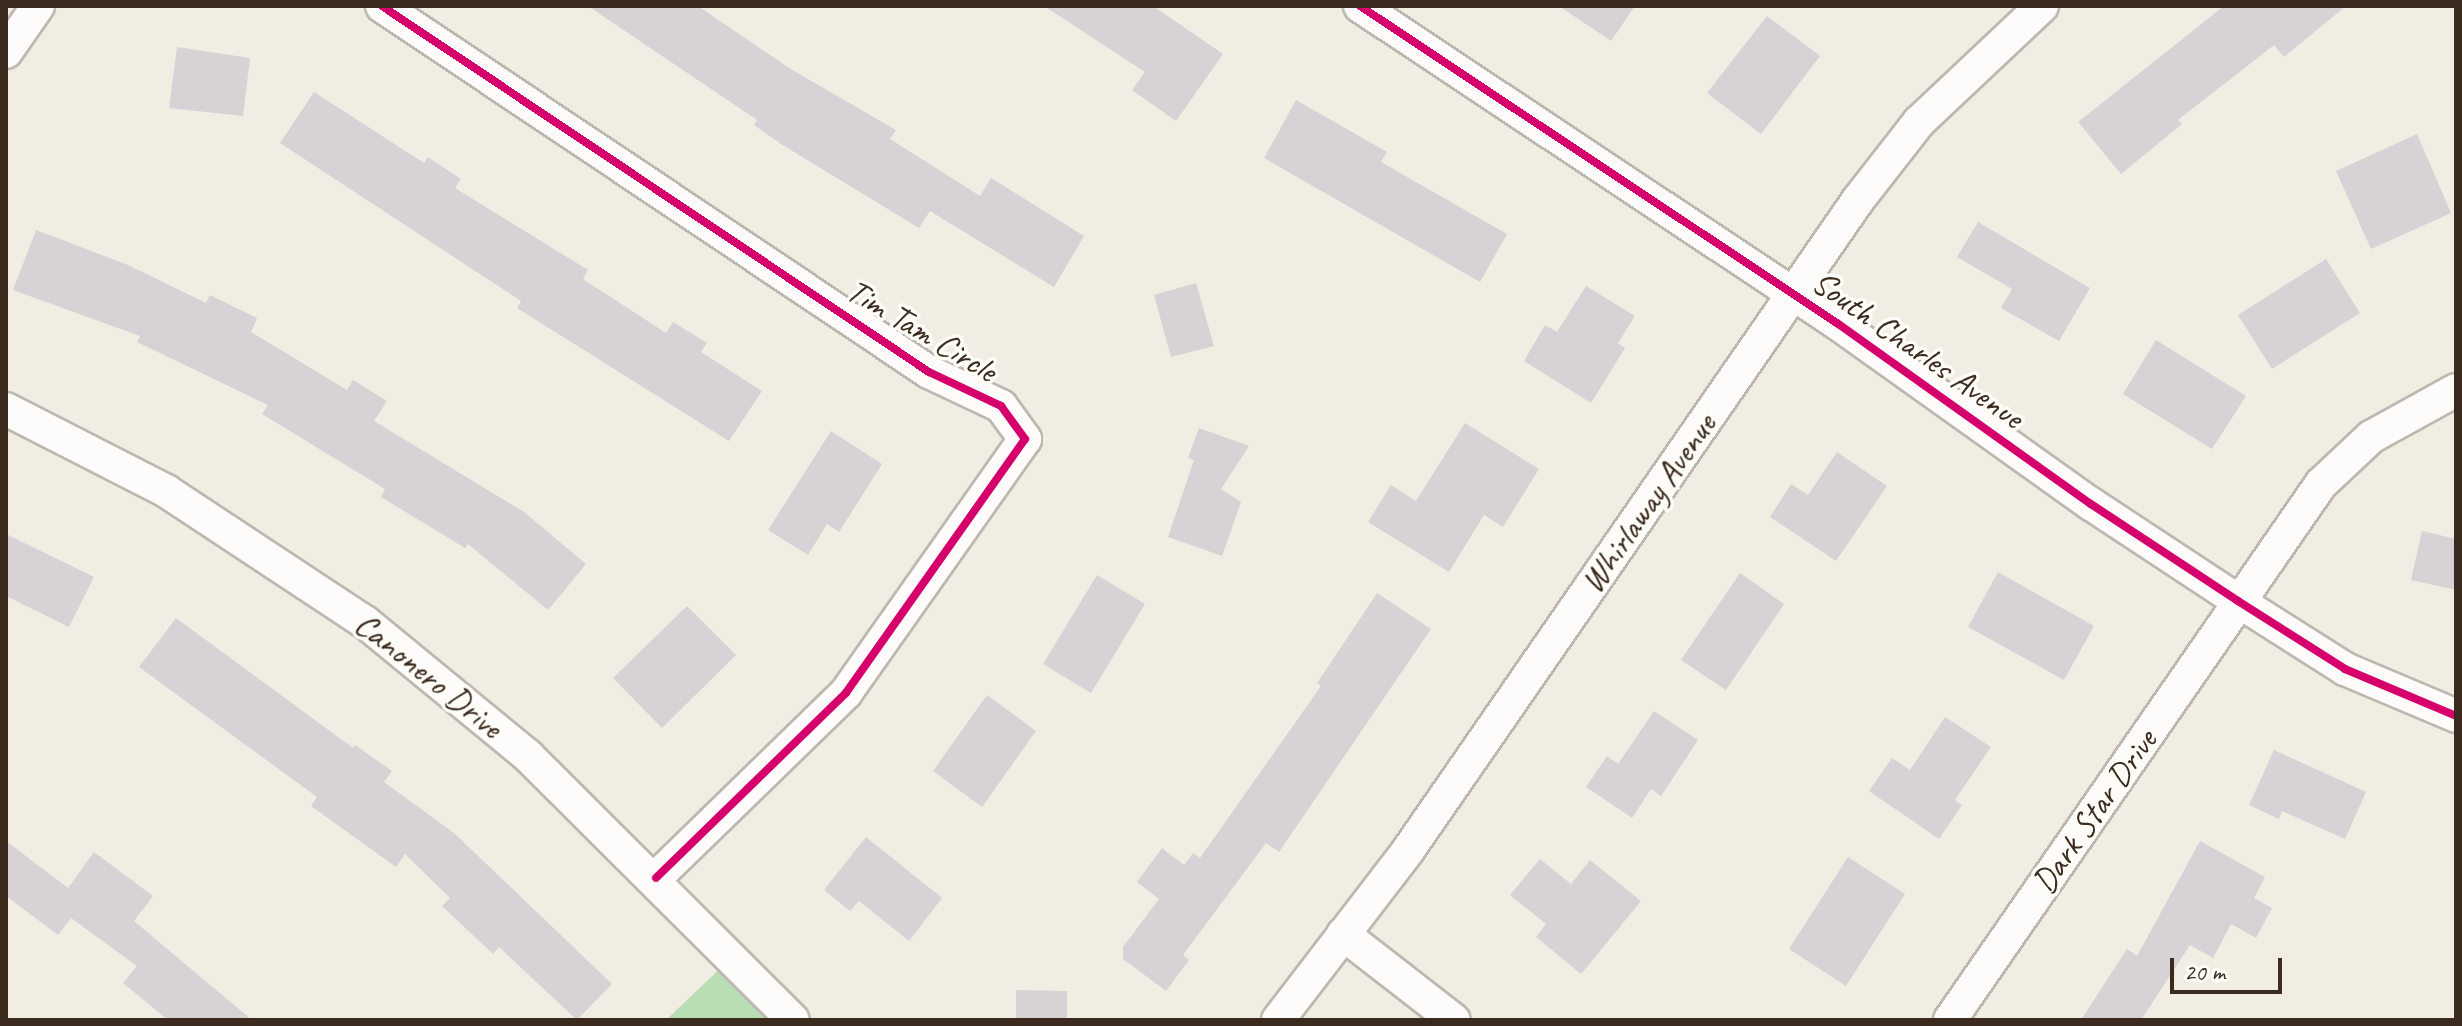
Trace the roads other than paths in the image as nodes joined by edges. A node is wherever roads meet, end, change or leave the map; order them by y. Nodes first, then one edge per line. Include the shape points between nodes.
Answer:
1 (38, 6) edge
2 (382, 6) edge
3 (1360, 6) edge
4 (2042, 6) edge
5 (6, 52) edge
6 (1794, 294) junction
7 (2456, 390) edge
8 (6, 409) edge
9 (2238, 601) junction
10 (2456, 716) edge
11 (656, 878) junction
12 (1343, 934) junction
13 (793, 1020) edge
14 (1278, 1020) edge
15 (1454, 1020) edge
16 (1950, 1020) edge

1 - 5 street
2 - 11 street, Tim Tam Circle via 929,372 1001,406 1025,439 846,693
3 - 6 street, South Charles Avenue
4 - 6 street, Whirlaway Avenue via 1919,122
6 - 9 street, South Charles Avenue
6 - 12 street, Whirlaway Avenue via 1409,849
7 - 9 street, Dark Star Drive via 2403,415 2344,460
8 - 11 street, Canonero Drive via 166,491 365,622 527,755
9 - 10 street, South Charles Avenue via 2345,669
9 - 16 street, Dark Star Drive
11 - 13 street, Canonero Drive
12 - 14 street, Whirlaway Avenue
12 - 15 street

